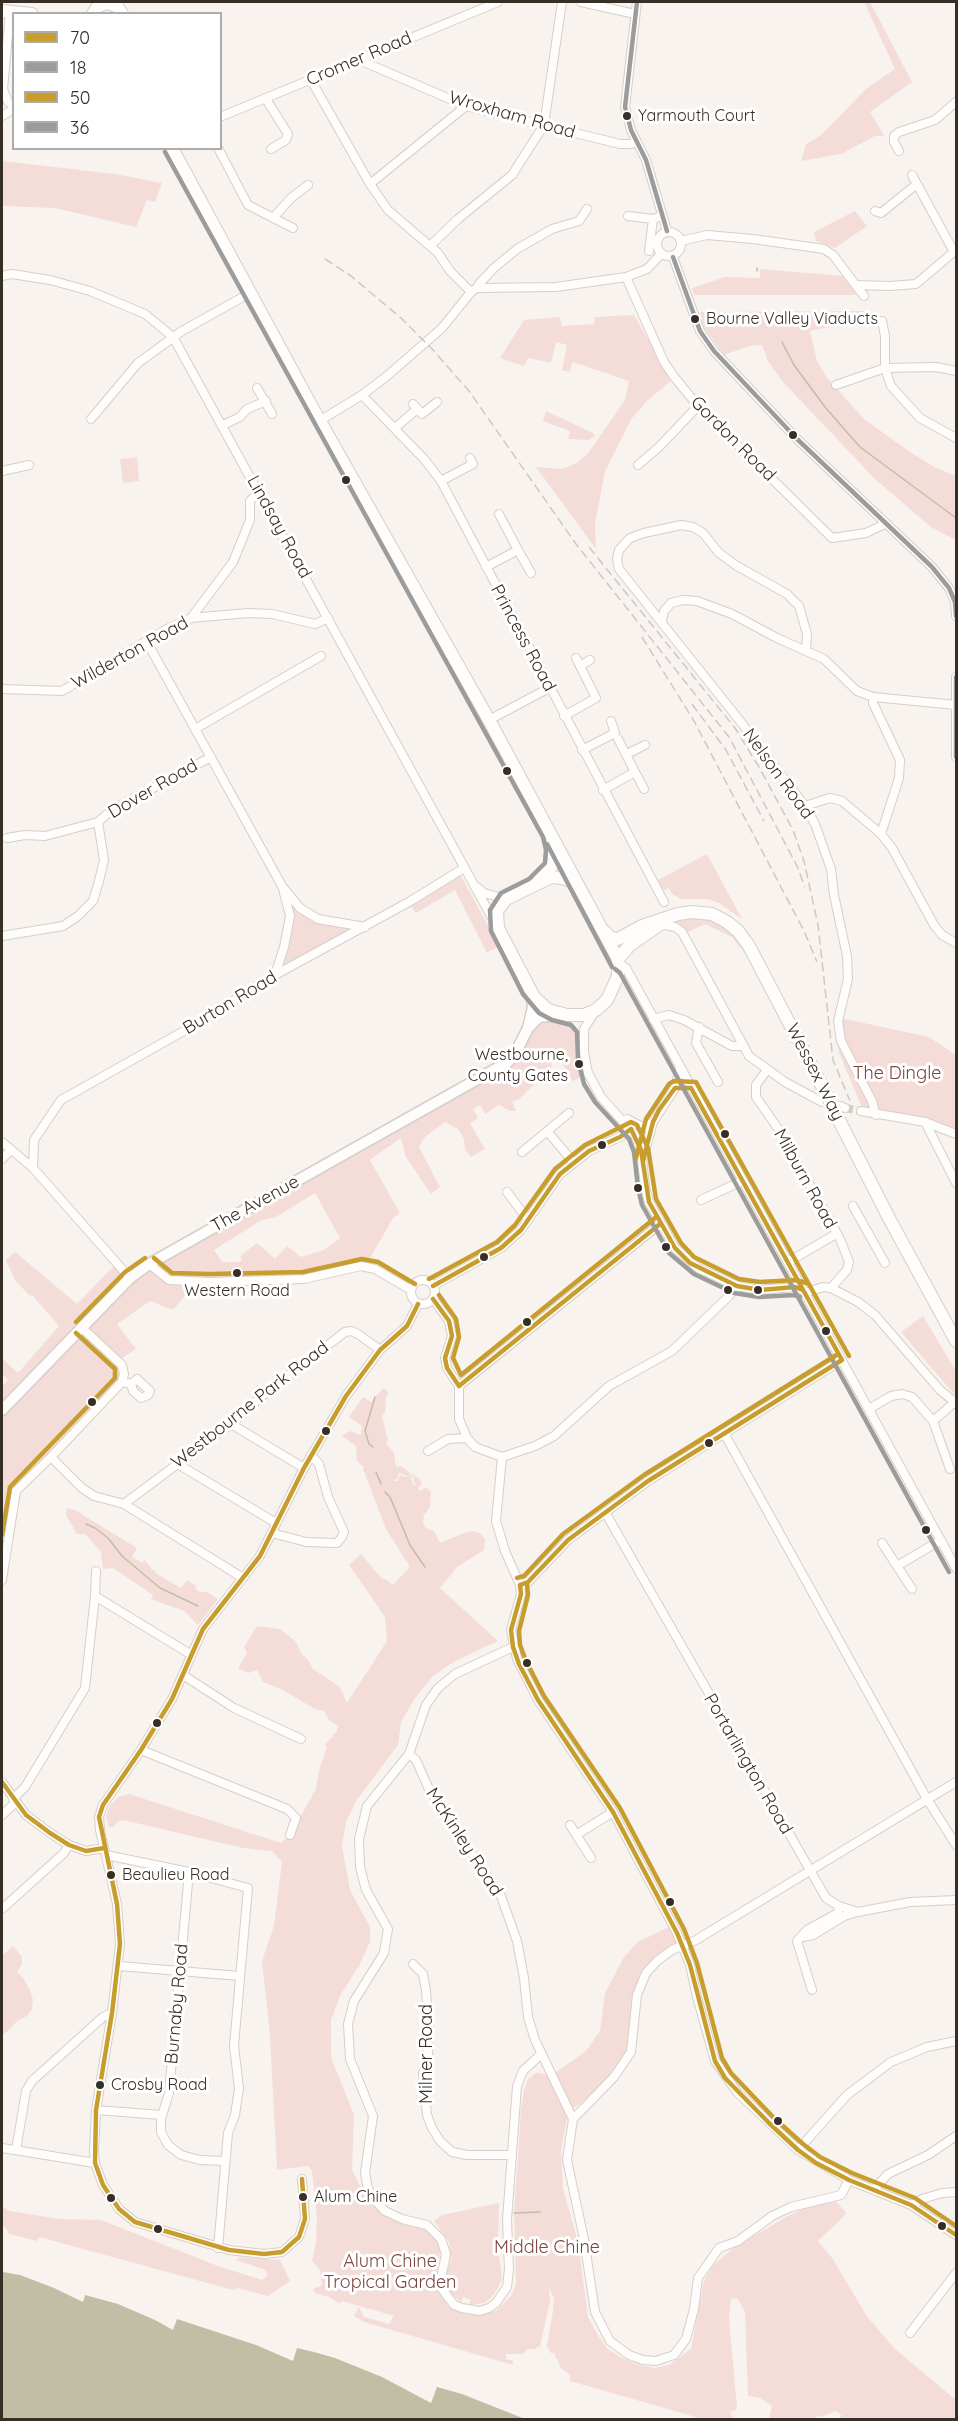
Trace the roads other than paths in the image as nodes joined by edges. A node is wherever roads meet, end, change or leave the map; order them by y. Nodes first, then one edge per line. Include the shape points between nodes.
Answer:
1 (111, 2) edge
2 (498, 2) edge
3 (562, 2) edge
4 (581, 2) edge
5 (637, 2) edge
6 (94, 8) edge
7 (6, 11) edge
8 (635, 14) junction
9 (357, 59) junction
10 (311, 80) junction
11 (266, 99) junction
12 (957, 102) edge
13 (12, 106) edge
14 (466, 106) junction
15 (222, 116) edge
16 (544, 125) junction
17 (273, 135) dead end
18 (636, 141) junction
19 (173, 150) edge
20 (219, 150) edge
21 (899, 151) dead end
22 (912, 175) dead end
23 (370, 184) junction
24 (917, 184) junction
25 (308, 185) dead end
26 (587, 209) dead end
27 (875, 211) dead end
28 (628, 216) dead end
29 (273, 218) junction
30 (657, 218) junction
31 (293, 228) dead end
32 (667, 231) junction
33 (681, 241) junction
34 (431, 245) junction
35 (649, 251) dead end
36 (955, 251) edge
37 (661, 254) junction
38 (673, 257) junction
39 (2, 276) edge
40 (626, 277) junction
41 (856, 285) junction
42 (474, 290) junction
43 (250, 293) junction
44 (864, 296) dead end
45 (882, 321) dead end
46 (173, 336) junction
47 (885, 368) junction
48 (957, 371) edge
49 (836, 385) dead end
50 (257, 388) dead end
51 (362, 395) junction
52 (266, 401) junction
53 (437, 402) dead end
54 (698, 406) junction
55 (316, 411) junction
56 (272, 414) dead end
57 (91, 419) dead end
58 (223, 425) junction
59 (395, 428) junction
60 (957, 438) edge
61 (473, 464) dead end
62 (638, 465) dead end
63 (23, 467) dead end
64 (2, 471) edge
65 (441, 482) junction
66 (259, 492) junction
67 (500, 514) dead end
68 (885, 524) junction
69 (518, 550) junction
70 (486, 567) junction
71 (531, 573) dead end
72 (957, 616) edge
73 (191, 618) junction
74 (328, 618) junction
75 (662, 621) junction
76 (147, 642) junction
77 (806, 650) junction
78 (321, 656) dead end
79 (590, 660) dead end
80 (957, 677) edge
81 (549, 688) junction
82 (2, 689) edge
83 (873, 697) junction
84 (956, 705) edge
85 (564, 716) junction
86 (489, 720) junction
87 (611, 721) dead end
88 (195, 729) junction
89 (618, 739) dead end
90 (645, 745) dead end
91 (582, 750) junction
92 (627, 754) junction
93 (211, 757) junction
94 (957, 757) edge
95 (635, 772) junction
96 (644, 789) dead end
97 (603, 790) junction
98 (805, 806) junction
99 (98, 822) junction
100 (550, 834) junction
101 (881, 834) junction
102 (7, 838) dead end
103 (464, 868) junction
104 (473, 882) junction
105 (577, 883) junction
106 (534, 885) junction
107 (282, 886) junction
108 (665, 898) dead end
109 (506, 899) junction
110 (669, 917) junction
111 (601, 926) junction
112 (658, 926) junction
113 (365, 927) junction
114 (498, 928) junction
115 (2, 936) edge
116 (957, 943) edge
117 (618, 961) junction
118 (275, 975) junction
119 (530, 991) junction
120 (596, 1010) junction
121 (564, 1015) junction
122 (653, 1018) junction
123 (699, 1027) junction
124 (528, 1028) junction
125 (584, 1029) junction
126 (742, 1046) junction
127 (680, 1068) junction
128 (767, 1070) junction
129 (718, 1082) dead end
130 (675, 1088) junction
131 (691, 1088) junction
132 (822, 1102) dead end
133 (616, 1111) junction
134 (861, 1112) tunnel mouth
135 (569, 1113) dead end
136 (876, 1115) junction
137 (653, 1122) junction
138 (925, 1122) junction
139 (631, 1128) junction
140 (547, 1131) junction
141 (957, 1134) edge
142 (2, 1142) edge
143 (6, 1149) edge
144 (522, 1152) dead end
145 (2, 1159) edge
146 (643, 1160) junction
147 (573, 1162) junction
148 (33, 1168) junction
149 (742, 1181) junction
150 (957, 1183) edge
151 (507, 1192) dead end
152 (701, 1200) dead end
153 (853, 1206) dead end
154 (528, 1220) junction
155 (660, 1224) junction
156 (836, 1234) junction
157 (885, 1263) dead end
158 (149, 1264) junction
159 (790, 1266) junction
160 (130, 1278) junction
161 (433, 1286) junction
162 (736, 1286) junction
163 (831, 1288) junction
164 (781, 1289) junction
165 (411, 1290) junction
166 (804, 1292) junction
167 (433, 1299) junction
168 (418, 1304) junction
169 (81, 1327) junction
170 (957, 1341) edge
171 (380, 1350) junction
172 (842, 1360) junction
173 (122, 1382) junction
174 (132, 1384) dead end
175 (459, 1386) junction
176 (956, 1402) edge
177 (869, 1409) junction
178 (2, 1410) edge
179 (933, 1421) junction
180 (231, 1424) junction
181 (724, 1432) junction
182 (467, 1438) junction
183 (428, 1451) dead end
184 (311, 1455) junction
185 (51, 1457) junction
186 (502, 1457) junction
187 (176, 1463) junction
188 (304, 1468) junction
189 (950, 1469) dead end
190 (124, 1504) junction
191 (605, 1512) junction
192 (276, 1523) junction
193 (272, 1533) junction
194 (941, 1540) junction
195 (882, 1544) dead end
196 (897, 1566) junction
197 (957, 1568) edge
198 (96, 1571) dead end
199 (243, 1578) junction
200 (2, 1580) edge
201 (520, 1585) junction
202 (912, 1589) dead end
203 (95, 1596) junction
204 (513, 1647) junction
205 (190, 1654) junction
206 (183, 1675) junction
207 (301, 1739) dead end
208 (141, 1750) junction
209 (409, 1754) junction
210 (2, 1782) edge
211 (957, 1782) edge
212 (927, 1799) junction
213 (14, 1800) junction
214 (613, 1812) junction
215 (2, 1815) edge
216 (570, 1825) dead end
217 (290, 1835) dead end
218 (576, 1835) junction
219 (69, 1845) junction
220 (957, 1845) edge
221 (105, 1852) junction
222 (591, 1858) dead end
223 (809, 1870) junction
224 (189, 1872) junction
225 (957, 1900) edge
226 (839, 1906) junction
227 (2, 1909) edge
228 (858, 1912) junction
229 (803, 1937) junction
230 (682, 1945) junction
231 (413, 1964) dead end
232 (119, 1966) junction
233 (181, 1972) junction
234 (240, 1976) junction
235 (812, 1990) dead end
236 (112, 2013) junction
237 (957, 2041) edge
238 (541, 2054) junction
239 (96, 2110) junction
240 (162, 2115) junction
241 (573, 2119) junction
242 (957, 2136) edge
243 (2, 2148) edge
244 (16, 2150) junction
245 (798, 2150) junction
246 (511, 2155) junction
247 (225, 2161) junction
248 (95, 2163) junction
249 (302, 2179) dead end
250 (849, 2180) junction
251 (874, 2188) junction
252 (957, 2192) edge
253 (911, 2205) junction
254 (957, 2235) edge
255 (218, 2248) junction
256 (957, 2274) edge
257 (910, 2333) dead end

1 - 6 highway
2 - 9 street, Cromer Road
3 - 16 street
4 - 8 street
5 - 8 street
7 - 13 street via 3,89
8 - 18 street via 625,94 626,115
9 - 10 street, Cromer Road
9 - 14 street, Wroxham Road
10 - 11 street, Cromer Road
10 - 23 street
11 - 15 street, Cromer Road
11 - 17 street via 288,134 275,147
12 - 21 street via 935,120 894,136
14 - 16 street, Wroxham Road
14 - 23 street
16 - 18 street, Wroxham Road via 624,145
16 - 34 street via 512,175
18 - 30 street via 646,160
19 - 43 highway
20 - 29 street via 248,205
22 - 24 street
23 - 34 street via 388,210
24 - 27 street via 881,213
24 - 36 street
25 - 29 street
26 - 42 street via 579,221 552,230 518,249
28 - 30 street
29 - 31 street
30 - 32 street
30 - 35 street
32 - 33 street via 676,233
32 - 37 street via 658,244
33 - 38 street via 680,250
33 - 41 street via 706,235 829,251
34 - 42 street via 455,276
36 - 41 street via 916,284
37 - 38 street
37 - 40 street via 647,269
38 - 68 street via 700,331 714,351 774,417
39 - 46 street, Lindsay Road via 50,280 90,291 145,314
40 - 42 street via 556,287
40 - 54 street, Gordon Road via 664,362
41 - 44 street
42 - 51 street via 442,328
43 - 46 street
43 - 55 highway
45 - 47 street
46 - 57 street via 131,369
46 - 58 street, Lindsay Road
47 - 48 street via 936,367
47 - 49 street
47 - 60 street via 891,386 906,405 936,429
50 - 52 street
51 - 55 street via 340,408
51 - 59 street, Princess Road
52 - 56 street
52 - 58 street
53 - 59 street via 422,414 415,406
54 - 62 street
54 - 68 street, Gordon Road via 832,538 866,533
55 - 86 highway
58 - 66 street, Lindsay Road
59 - 65 street, Princess Road
61 - 65 street
63 - 64 street
65 - 70 street, Princess Road
66 - 73 street via 250,501 250,520 233,561
66 - 74 street, Lindsay Road
67 - 69 street
68 - 72 street via 949,588
69 - 70 street
69 - 71 street
70 - 81 street, Princess Road
73 - 74 street, Wilderton Road via 272,614 315,624
73 - 76 street, Wilderton Road
74 - 103 street, Lindsay Road
75 - 77 street via 664,610 671,603 697,601
75 - 77 street, Nelson Road via 619,569 619,550 630,538 644,533 693,526 719,553 800,606 807,634
75 - 98 street, Nelson Road
76 - 82 street, Wilderton Road via 62,691
76 - 88 street
77 - 83 street via 824,659 857,691
78 - 88 street
79 - 85 street via 578,662 598,702
80 - 84 street
81 - 85 street, Princess Road
81 - 86 street
83 - 84 street
83 - 101 street via 900,760 899,778
84 - 94 street
85 - 91 street, Princess Road
86 - 100 highway
87 - 91 street via 615,733
88 - 93 street
89 - 92 street
90 - 92 street
91 - 97 street, Princess Road
92 - 95 street
93 - 99 street, Dover Road via 112,810
93 - 107 street
95 - 96 street
95 - 97 street
97 - 108 street, Princess Road
98 - 101 street via 830,798 842,801
98 - 136 street, Nelson Road via 831,869 848,956 848,979 838,1021 841,1041
99 - 102 street via 45,836
99 - 115 street, Dover Road via 104,860 93,901 63,926
100 - 105 highway
100 - 106 highway via 552,866
101 - 116 street via 934,925
103 - 104 street, Lindsay Road
103 - 113 street, Burton Road
104 - 109 street, Lindsay Road via 484,893
104 - 114 street, Lindsay Road
105 - 106 highway via 556,877
105 - 111 highway
106 - 109 highway
107 - 113 street via 300,908 318,919
107 - 118 street via 290,916
109 - 114 highway via 497,911
110 - 111 highway via 616,939
110 - 112 highway, Wessex Way
110 - 170 highway, Wessex Way, bridge via 706,912 738,931 761,967 890,1220
111 - 117 highway
112 - 117 highway, Wessex Way via 630,945
112 - 126 street via 675,927 682,932
113 - 118 street, Burton Road
114 - 119 highway
117 - 120 highway via 618,976 611,993
117 - 122 street via 626,968
118 - 148 street, Burton Road via 61,1100 34,1140
119 - 121 highway via 544,1007
119 - 124 main road, The Avenue via 533,1007
120 - 121 highway via 584,1015
120 - 125 street
121 - 124 main road via 539,1017
121 - 125 street via 579,1021
122 - 123 street via 669,1015
122 - 127 street
123 - 126 street via 732,1046
123 - 129 street via 696,1043
124 - 158 main road, The Avenue via 508,1062
125 - 133 street via 588,1073 601,1097
126 - 128 street
127 - 130 street
127 - 131 street
128 - 132 street
128 - 156 street, Milburn Road via 756,1085 756,1097 779,1130
130 - 131 street
130 - 137 street
131 - 149 street
133 - 137 street via 636,1125 645,1127
133 - 139 street
134 - 136 street
135 - 140 street
136 - 138 street
137 - 146 street
138 - 141 street
138 - 150 street
139 - 146 street
139 - 147 street
140 - 144 street
140 - 147 street
142 - 143 street
143 - 145 street
143 - 148 street
146 - 155 street via 645,1187
147 - 154 street
148 - 160 street
149 - 152 street
149 - 159 street
151 - 154 street
153 - 157 street
154 - 161 street via 501,1248
155 - 162 street via 690,1263
155 - 175 street
156 - 159 street
156 - 163 street, Milburn Road via 849,1262
158 - 160 main road, The Avenue
158 - 165 street via 169,1280 210,1282 304,1279 361,1266 375,1269
159 - 164 street via 789,1281
159 - 166 street
160 - 169 main road, The Avenue
161 - 165 street via 423,1280
161 - 167 street
162 - 164 street
162 - 186 street via 672,1352 609,1386 554,1436
163 - 166 street
163 - 176 street via 875,1315 940,1390
164 - 166 street via 795,1287
165 - 168 street
166 - 172 street
167 - 168 street
167 - 175 street via 449,1321 452,1336 445,1358
168 - 171 street via 407,1326
169 - 173 street via 122,1365
169 - 178 main road, The Avenue
171 - 180 street, Westbourne Park Road via 358,1334 345,1332
171 - 184 street via 346,1396
172 - 177 street
172 - 181 street
173 - 174 street
173 - 185 street
175 - 182 street via 459,1419
176 - 179 street
177 - 179 street via 891,1396 907,1395
177 - 194 street
179 - 189 street
180 - 187 street, Westbourne Park Road
180 - 188 street
181 - 191 street
181 - 212 street
182 - 183 street via 448,1439
182 - 186 street via 474,1447
184 - 188 street
184 - 193 street via 319,1464 344,1532 342,1538 336,1543 306,1542
185 - 190 street via 94,1496
185 - 200 street via 16,1491
186 - 201 street via 496,1521
187 - 190 street, Westbourne Park Road
187 - 192 street
188 - 192 street
190 - 199 street
191 - 201 street
191 - 223 street, Portarlington Road
192 - 193 street
193 - 199 street
194 - 196 street
194 - 197 street
195 - 196 street
196 - 202 street
198 - 203 street
199 - 205 street via 203,1629
201 - 204 street via 511,1630
203 - 205 street
203 - 213 street via 85,1688
204 - 209 street via 455,1674 438,1688 426,1705
204 - 214 street via 534,1693
205 - 206 street
206 - 207 street via 234,1708
206 - 208 street
208 - 217 street via 287,1809 296,1818
208 - 221 street via 103,1805 99,1817
209 - 238 street, McKinley Road via 501,1896 517,1941 528,2017
209 - 246 street via 367,1806 363,1819 360,1867 366,1890 388,1929 384,1953 354,2001 348,2044 373,2116 365,2173 370,2195 394,2216 435,2230 446,2254 442,2289 454,2305 462,2308 489,2308 507,2286
210 - 213 street
211 - 212 street
212 - 220 street
212 - 223 street
213 - 215 street
213 - 219 street via 35,1823
214 - 218 street
214 - 230 street
216 - 218 street
218 - 222 street
219 - 221 street
219 - 227 street
221 - 224 street
221 - 232 street via 117,1904
223 - 226 street, Portarlington Road via 826,1898
223 - 230 street
224 - 233 street, Burnaby Road
224 - 234 street via 248,1887
225 - 228 street, Portarlington Road via 910,1902
226 - 228 street, Portarlington Road
226 - 229 street via 838,1913 807,1930
228 - 229 street
229 - 235 street via 797,1941
230 - 241 street via 646,1973 637,1995 631,2052 614,2077
230 - 245 street via 715,2061 737,2092
231 - 246 street, Milner Road via 423,1974 426,1991 429,2035 423,2074 432,2128 452,2152 467,2156
232 - 233 street
232 - 236 street
233 - 234 street
233 - 240 street, Burnaby Road via 169,2093
234 - 247 street via 234,2046 239,2088
236 - 239 street
236 - 244 street via 32,2081 26,2091
237 - 245 street via 927,2047 891,2062 847,2095
238 - 241 street, McKinley Road
238 - 246 street via 523,2071 517,2086
239 - 240 street
239 - 248 street
240 - 247 street, Burnaby Road via 163,2136 176,2153
241 - 250 street via 567,2160 595,2312 610,2341 643,2360 656,2361 674,2355 686,2338 698,2278 719,2248 738,2241 791,2207 841,2194
242 - 251 street via 888,2174
243 - 244 street
244 - 248 street
245 - 250 street
247 - 255 street
248 - 255 street via 108,2193 128,2218
249 - 255 street via 305,2219 293,2244 273,2254
250 - 251 street
251 - 253 street
252 - 253 street via 942,2193
253 - 254 street
256 - 257 street

